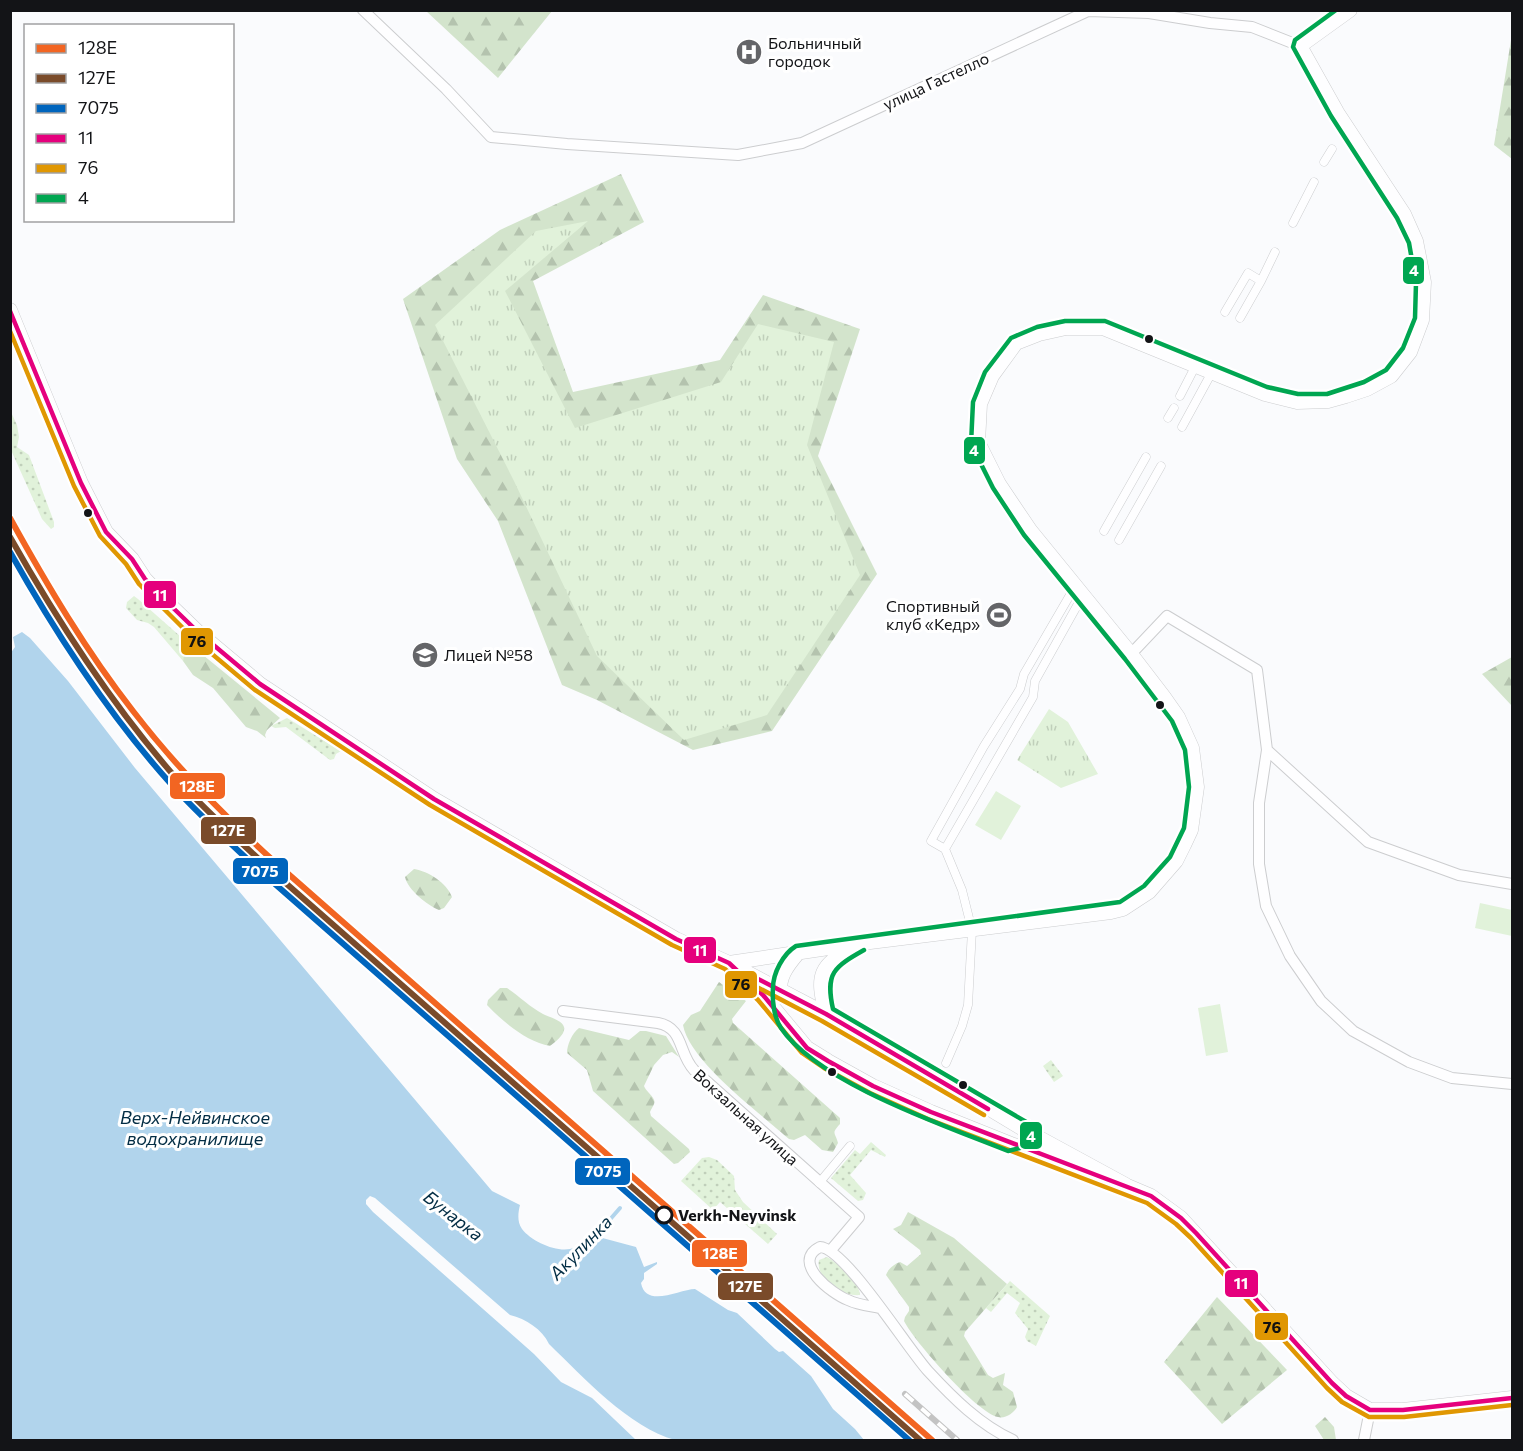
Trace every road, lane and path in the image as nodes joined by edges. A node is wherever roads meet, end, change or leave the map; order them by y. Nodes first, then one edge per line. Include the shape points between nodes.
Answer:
1 (363, 10) edge
2 (1350, 10) edge
3 (1300, 46) junction
4 (1332, 148) dead end
5 (1324, 162) dead end
6 (1314, 182) dead end
7 (1293, 223) dead end
8 (1275, 252) dead end
9 (1261, 281) junction
10 (10, 310) edge
11 (1225, 312) dead end
12 (1240, 318) dead end
13 (1196, 366) junction
14 (1212, 372) junction
15 (1180, 396) dead end
16 (1174, 408) dead end
17 (1168, 418) dead end
18 (1182, 427) dead end
19 (1146, 457) dead end
20 (1161, 466) dead end
21 (1104, 531) dead end
22 (1119, 540) dead end
23 (1070, 595) dead end
24 (1078, 604) dead end
25 (1131, 654) junction
26 (1267, 750) junction
27 (945, 849) junction
28 (1512, 884) edge
29 (972, 930) junction
30 (862, 943) junction
31 (798, 953) junction
32 (729, 963) junction
33 (779, 990) junction
34 (563, 1011) dead end
35 (826, 1014) junction
36 (785, 1022) junction
37 (946, 1063) dead end
38 (1512, 1084) edge
39 (1023, 1130) junction
40 (1011, 1144) junction
41 (850, 1146) dead end
42 (819, 1183) junction
43 (1126, 1185) junction
44 (831, 1250) junction
45 (880, 1308) junction
46 (1512, 1398) edge
47 (1371, 1410) junction
48 (1013, 1440) edge
49 (1364, 1440) edge

1 - 3 street, улица Гастелло via 491,137 738,155 802,143 1088,11 1149,13 1252,27
2 - 3 street
3 - 14 street via 1337,112 1404,214 1416,241 1424,282 1422,320 1410,352 1391,376 1367,389 1328,401 1297,402 1265,394
4 - 5 street
6 - 7 street
8 - 9 street
9 - 11 street via 1248,273
9 - 12 street
10 - 32 street via 81,483 106,532 145,579 198,632 260,684 434,799 676,939
13 - 14 street
13 - 15 street
13 - 25 street via 1103,328 1066,328 1016,343 992,376 980,404 978,442 999,484 1030,530
14 - 18 street
16 - 17 street
19 - 21 street
20 - 22 street
23 - 27 street via 932,841
24 - 27 street via 1035,681 1033,697
25 - 26 street via 1167,616 1257,670
25 - 29 street via 1178,717 1192,748 1197,787 1191,830 1176,861 1149,892 1123,909
26 - 28 street via 1368,842 1459,875
26 - 38 street via 1259,803 1259,864 1266,906 1290,956 1321,1001 1353,1031 1409,1062 1452,1078
27 - 29 street via 962,890
29 - 30 street
29 - 37 street via 968,1005
30 - 31 street
30 - 35 street via 824,969 820,992
31 - 32 street
31 - 33 street via 786,968
32 - 33 street
32 - 36 street
33 - 35 street
33 - 36 street
34 - 42 street, Вокзальная улица via 672,1028 694,1070
35 - 39 street
36 - 40 street via 807,1048 849,1073 912,1104
39 - 40 street via 1023,1140
39 - 43 street
40 - 43 street
41 - 42 street
42 - 44 street, Вокзальная улица via 859,1217
43 - 47 street via 1151,1196 1181,1218 1332,1383
44 - 45 street
44 - 45 street, Вокзальная улица via 820,1247 811,1254 810,1266 818,1278 847,1300
45 - 48 street via 911,1351 955,1400
46 - 47 street
47 - 49 street

